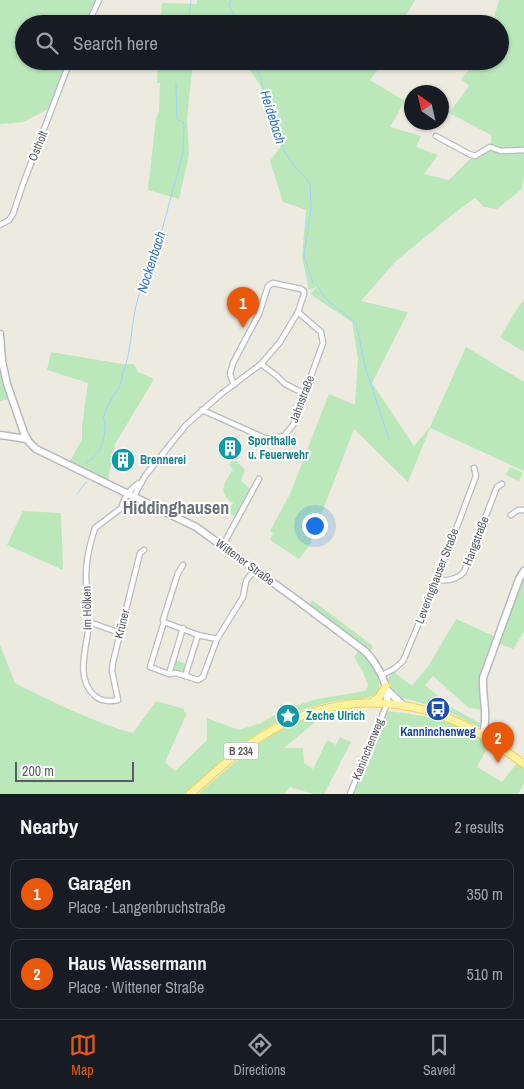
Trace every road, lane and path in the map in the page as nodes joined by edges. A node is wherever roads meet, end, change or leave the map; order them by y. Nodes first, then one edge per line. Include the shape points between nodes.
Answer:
1 (100, 0) edge
2 (92, 15) edge
3 (67, 70) edge
4 (436, 136) dead end
5 (524, 150) edge
6 (0, 225) edge
7 (298, 312) junction
8 (0, 334) edge
9 (261, 364) junction
10 (234, 385) junction
11 (305, 394) junction
12 (202, 410) junction
13 (0, 435) edge
14 (27, 440) junction
15 (474, 468) dead end
16 (259, 479) dead end
17 (502, 484) dead end
18 (131, 495) junction
19 (524, 510) edge
20 (511, 515) dead end
21 (223, 545) junction
22 (144, 550) dead end
23 (183, 565) dead end
24 (255, 569) junction
25 (524, 571) edge
26 (437, 580) junction
27 (89, 622) junction
28 (164, 622) junction
29 (183, 628) junction
30 (120, 633) junction
31 (198, 635) junction
32 (217, 639) junction
33 (169, 674) junction
34 (382, 674) junction
35 (185, 676) junction
36 (386, 688) junction
37 (118, 700) joint
38 (371, 703) junction
39 (387, 704) junction
40 (402, 704) junction
41 (482, 735) junction
42 (524, 764) edge
43 (190, 794) edge
44 (350, 794) edge

1 - 2 street
3 - 6 street, Ostholt via 13,214
4 - 5 street via 475,156 490,147
7 - 9 street via 280,342
7 - 10 street via 304,292 270,284 233,363 230,374
7 - 11 street, Jahnstraße via 323,338
8 - 14 main road via 7,384
9 - 10 street
9 - 11 street via 284,384
10 - 12 street
11 - 12 street, Jahnstraße via 293,425 279,438 267,439
12 - 18 street via 134,486
13 - 14 main road
14 - 18 main road, Wittener Straße via 45,454
15 - 26 street, Leveringhauser Straße via 476,476
16 - 21 street
17 - 26 street, Hangstraße via 464,572 450,580
18 - 21 main road, Wittener Straße via 187,522
18 - 27 street, Im Hölken via 94,530 86,568
19 - 20 street
21 - 24 main road, Wittener Straße
22 - 30 street, Krüner via 140,553
23 - 28 street
24 - 32 street via 246,582 243,597
24 - 34 main road, Wittener Straße via 357,644
25 - 41 main road via 483,678 485,727
26 - 34 street, Leveringhauser Straße via 403,660 399,666
27 - 30 street
27 - 37 street, Im Hölken via 83,674 85,683 96,697 111,702
28 - 29 street
28 - 33 street via 150,667
29 - 31 street
29 - 33 street
30 - 37 street, Krüner via 112,671
31 - 32 street
31 - 35 street
32 - 35 street via 203,677 198,680
33 - 35 street
34 - 36 main road, Wittener Straße
36 - 38 main road
36 - 39 main road, Wittener Straße
36 - 40 main road, B 234
38 - 39 main road, B 234
38 - 43 main road, B 234 via 336,706 309,713 275,728 248,745
39 - 40 main road, B 234
39 - 44 street, Kaninchenweg
40 - 41 main road, B 234 via 448,718
41 - 42 main road, B 234

